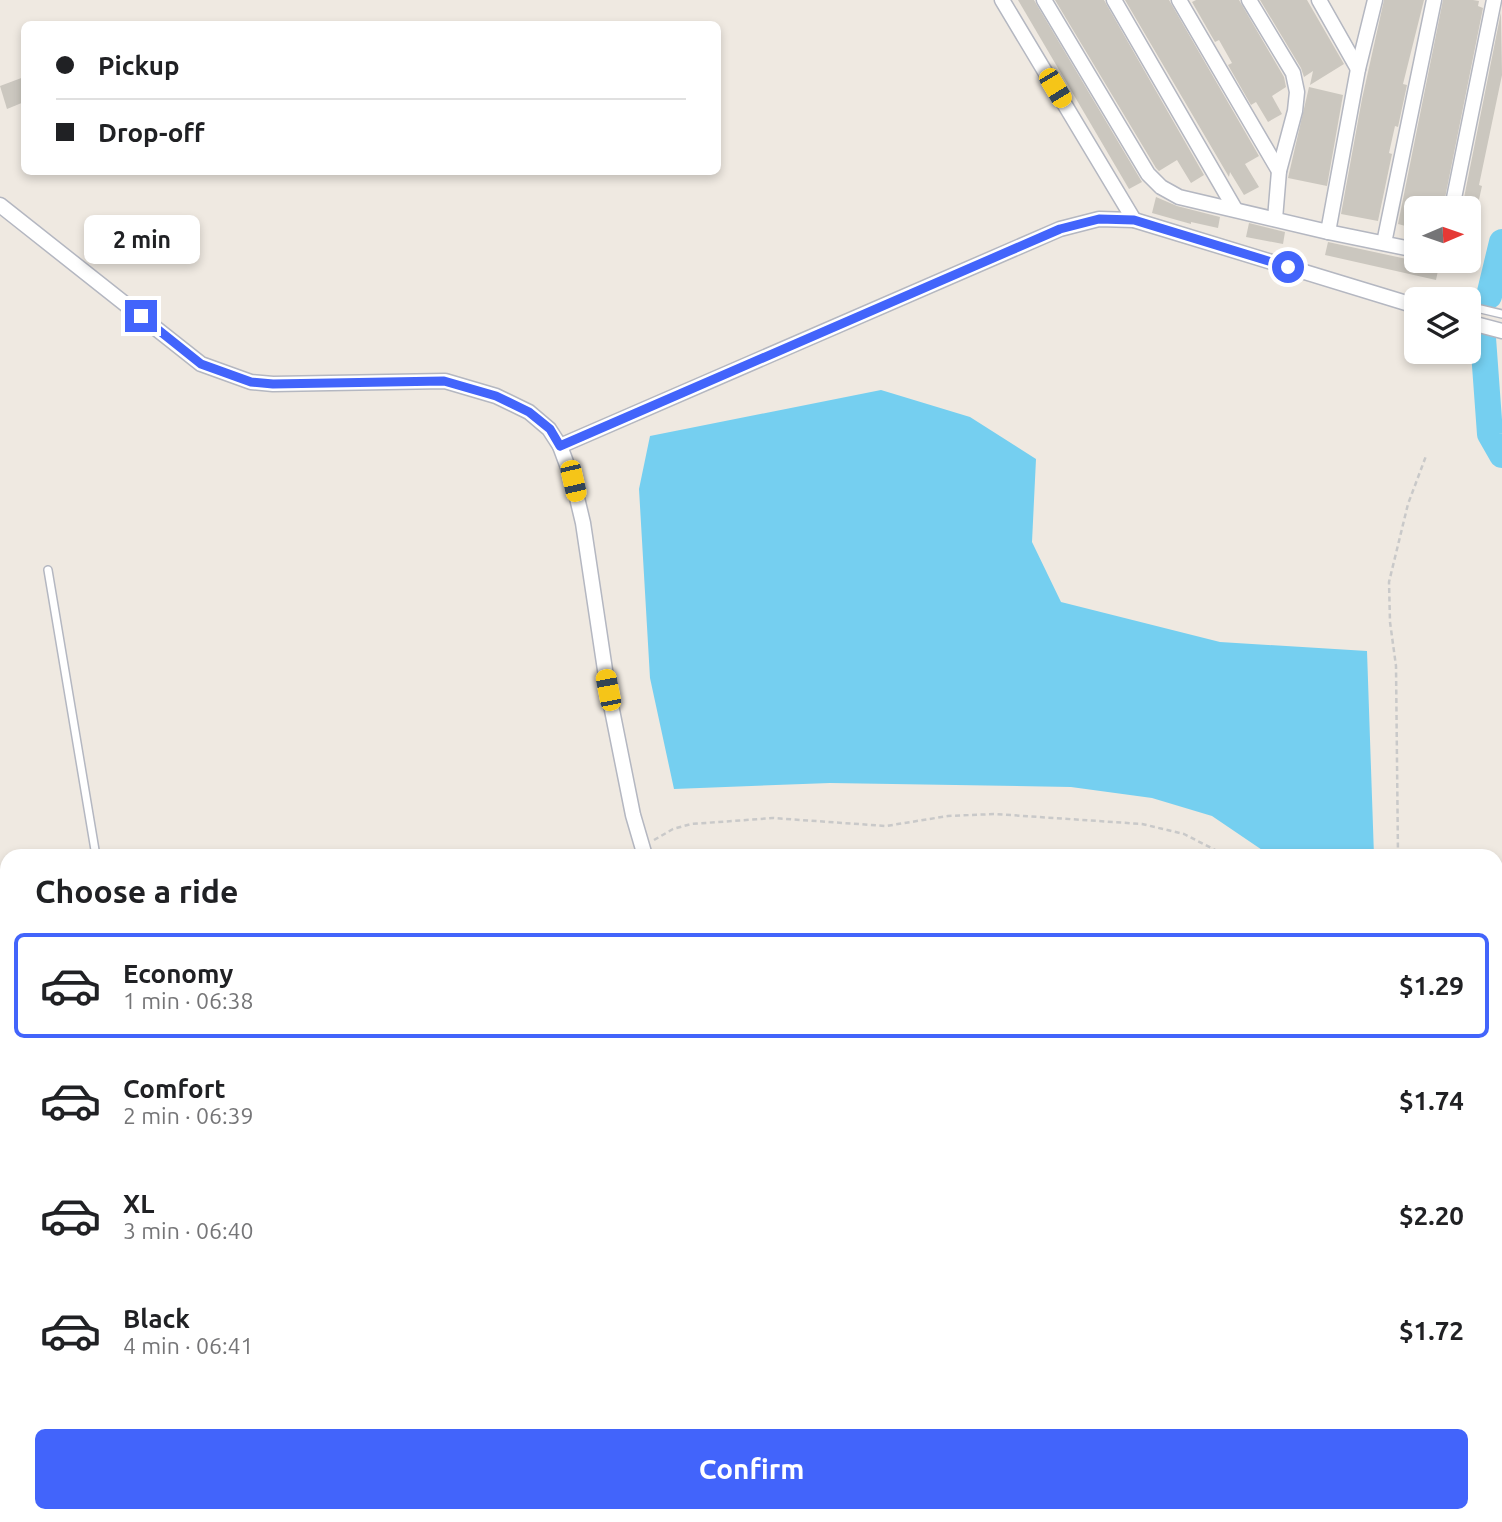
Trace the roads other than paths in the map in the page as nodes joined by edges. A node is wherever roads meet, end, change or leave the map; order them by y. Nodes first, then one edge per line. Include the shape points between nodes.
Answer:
1 (1002, 0) edge
2 (1044, 0) edge
3 (1114, 0) edge
4 (1178, 0) edge
5 (1249, 0) edge
6 (1319, 0) edge
7 (1375, 0) edge
8 (1434, 0) edge
9 (1494, 0) edge
10 (1358, 69) junction
11 (1279, 171) junction
12 (1454, 196) edge
13 (0, 205) edge
14 (1235, 209) junction
15 (1275, 219) junction
16 (1134, 220) junction
17 (1328, 232) junction
18 (1384, 243) junction
19 (1404, 247) edge
20 (1404, 302) edge
21 (1481, 309) edge
22 (1502, 314) edge
23 (1481, 325) edge
24 (1502, 331) edge
25 (560, 446) junction
26 (48, 570) dead end
27 (95, 849) edge
28 (643, 849) edge

1 - 16 street
2 - 14 street via 1148,174 1179,197
3 - 14 street
4 - 11 street
5 - 11 street via 1293,72 1297,92
6 - 10 street
7 - 10 street
8 - 18 street
9 - 12 street
10 - 17 street
11 - 15 street
13 - 25 street via 201,364 262,383 434,381 464,385 529,412 550,429
14 - 15 street
15 - 17 street
16 - 20 street
16 - 25 street via 1099,219 1060,229
17 - 18 street
18 - 19 street
21 - 22 lane
23 - 24 street
25 - 28 street via 583,523 604,671
26 - 27 lane

